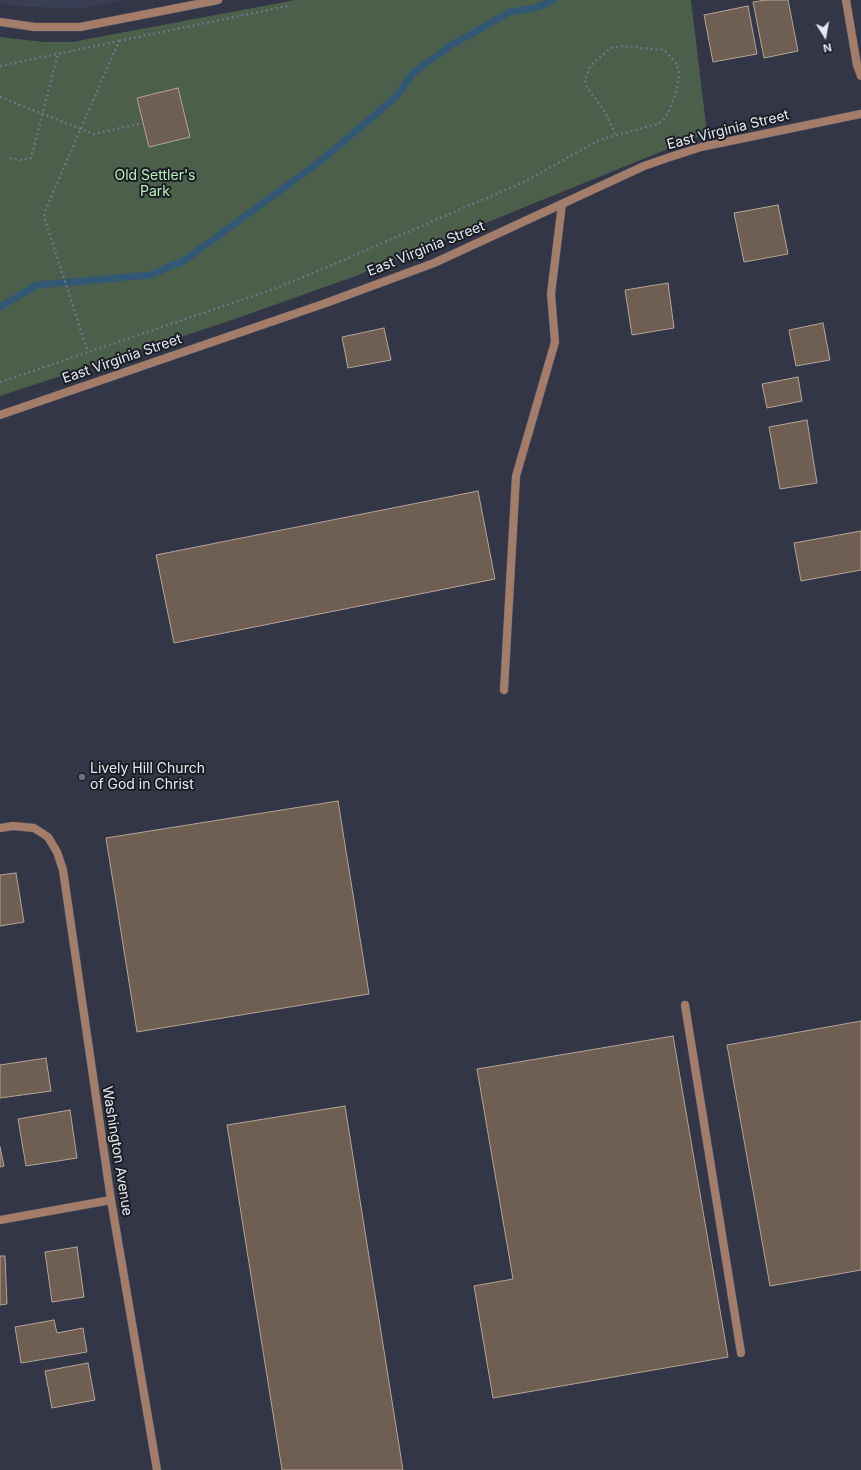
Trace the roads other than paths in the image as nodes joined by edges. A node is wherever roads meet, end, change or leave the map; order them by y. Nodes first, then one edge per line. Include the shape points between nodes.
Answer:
1 (218, 0) edge
2 (846, 0) edge
3 (0, 22) edge
4 (861, 76) edge
5 (861, 114) edge
6 (562, 204) junction
7 (0, 415) edge
8 (504, 690) dead end
9 (0, 828) edge
10 (685, 1005) dead end
11 (111, 1200) junction
12 (0, 1220) edge
13 (741, 1353) dead end
14 (157, 1470) edge

1 - 3 street via 80,27 36,27
2 - 4 street
5 - 6 street, East Virginia Street via 701,147 644,166
6 - 7 street, East Virginia Street via 434,263 326,303
6 - 8 street via 551,294 555,342 516,476
9 - 11 street, Washington Avenue via 34,828 48,837 57,852 62,870
10 - 13 street
11 - 12 street
11 - 14 street, Washington Avenue

